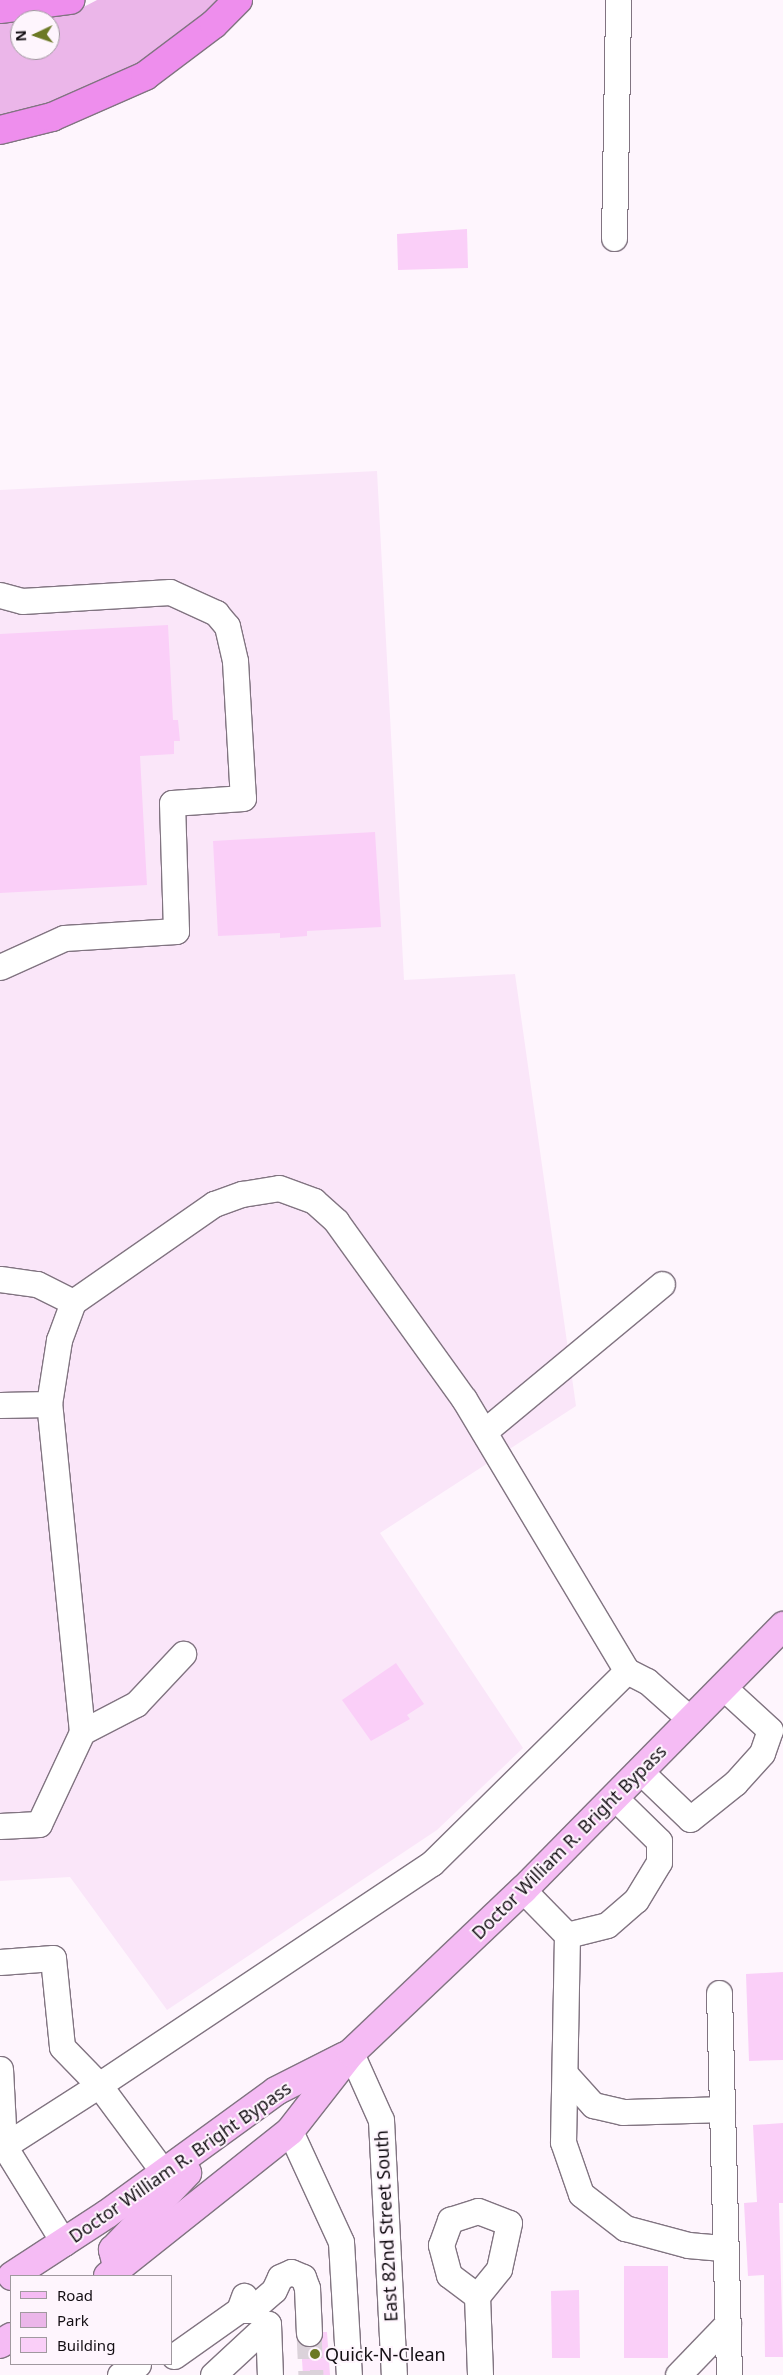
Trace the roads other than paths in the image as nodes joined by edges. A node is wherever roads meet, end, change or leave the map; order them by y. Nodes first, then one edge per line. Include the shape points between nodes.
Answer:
1 (70, 0) edge
2 (238, 0) edge
3 (618, 0) edge
4 (0, 10) edge
5 (0, 130) edge
6 (614, 238) dead end
7 (0, 595) edge
8 (0, 967) edge
9 (0, 1279) edge
10 (662, 1284) dead end
11 (73, 1302) junction
12 (49, 1404) junction
13 (0, 1405) edge
14 (484, 1431) junction
15 (783, 1626) edge
16 (183, 1654) dead end
17 (627, 1671) junction
18 (723, 1687) junction
19 (691, 1720) junction
20 (82, 1732) junction
21 (640, 1771) junction
22 (614, 1797) junction
23 (0, 1826) edge
24 (523, 1890) junction
25 (567, 1935) junction
26 (0, 1962) edge
27 (719, 1993) dead end
28 (351, 2053) junction
29 (0, 2069) edge
30 (566, 2074) junction
31 (100, 2085) junction
32 (722, 2109) junction
33 (240, 2120) junction
34 (290, 2131) junction
35 (4, 2146) junction
36 (164, 2174) junction
37 (64, 2243) junction
38 (725, 2248) junction
39 (116, 2274) edge
40 (15, 2275) edge
41 (477, 2296) dead end
42 (728, 2323) junction
43 (309, 2333) tunnel mouth
44 (177, 2360) edge
45 (136, 2365) edge
46 (120, 2375) edge
47 (213, 2375) edge
48 (270, 2375) edge
49 (349, 2375) edge
50 (394, 2375) edge
51 (480, 2375) edge
52 (678, 2375) edge
53 (729, 2375) edge

1 - 4 highway
2 - 5 highway via 145,76 52,117
3 - 6 lane
7 - 8 lane via 22,601 170,592 216,613 227,626 235,661 243,798 172,803 176,931 64,938
9 - 11 lane via 37,1284
10 - 14 lane
11 - 12 lane via 60,1340
11 - 14 lane via 214,1204 279,1188 314,1201 336,1221
12 - 13 lane
12 - 20 lane
14 - 17 lane
15 - 18 main road, Doctor William R. Bright Bypass
16 - 20 lane via 136,1704
17 - 19 lane via 647,1680
17 - 31 lane via 432,1862
18 - 19 main road, Doctor William R. Bright Bypass
18 - 21 lane via 770,1730 762,1753 734,1783 690,1819
19 - 21 main road, Doctor William R. Bright Bypass
20 - 23 lane via 39,1824
21 - 22 main road, Doctor William R. Bright Bypass
22 - 24 main road, Doctor William R. Bright Bypass
22 - 25 lane via 659,1840 659,1862 636,1900 607,1925
24 - 25 lane
24 - 28 main road, Doctor William R. Bright Bypass
25 - 30 lane
26 - 31 lane via 53,1958 62,2047
27 - 32 lane
28 - 33 main road, Doctor William R. Bright Bypass via 276,2091
28 - 34 main road, Doctor William R. Bright Bypass
28 - 50 lane, East 82nd Street South via 381,2120
29 - 35 lane
30 - 32 lane via 593,2106 624,2112
30 - 38 lane via 563,2142 581,2194 625,2228 688,2245
31 - 35 lane
31 - 36 lane
32 - 38 lane
33 - 36 main road, Doctor William R. Bright Bypass
33 - 39 main road via 120,2241 113,2252
34 - 39 main road, Doctor William R. Bright Bypass
34 - 49 lane via 342,2242
35 - 37 lane
36 - 37 main road, Doctor William R. Bright Bypass
37 - 40 main road, Doctor William R. Bright Bypass
38 - 42 lane
41 - 51 lane
42 - 52 lane
42 - 53 lane
43 - 44 lane via 303,2277 291,2272 280,2277 274,2290 251,2310 239,2310
45 - 46 lane
47 - 48 lane via 268,2324

